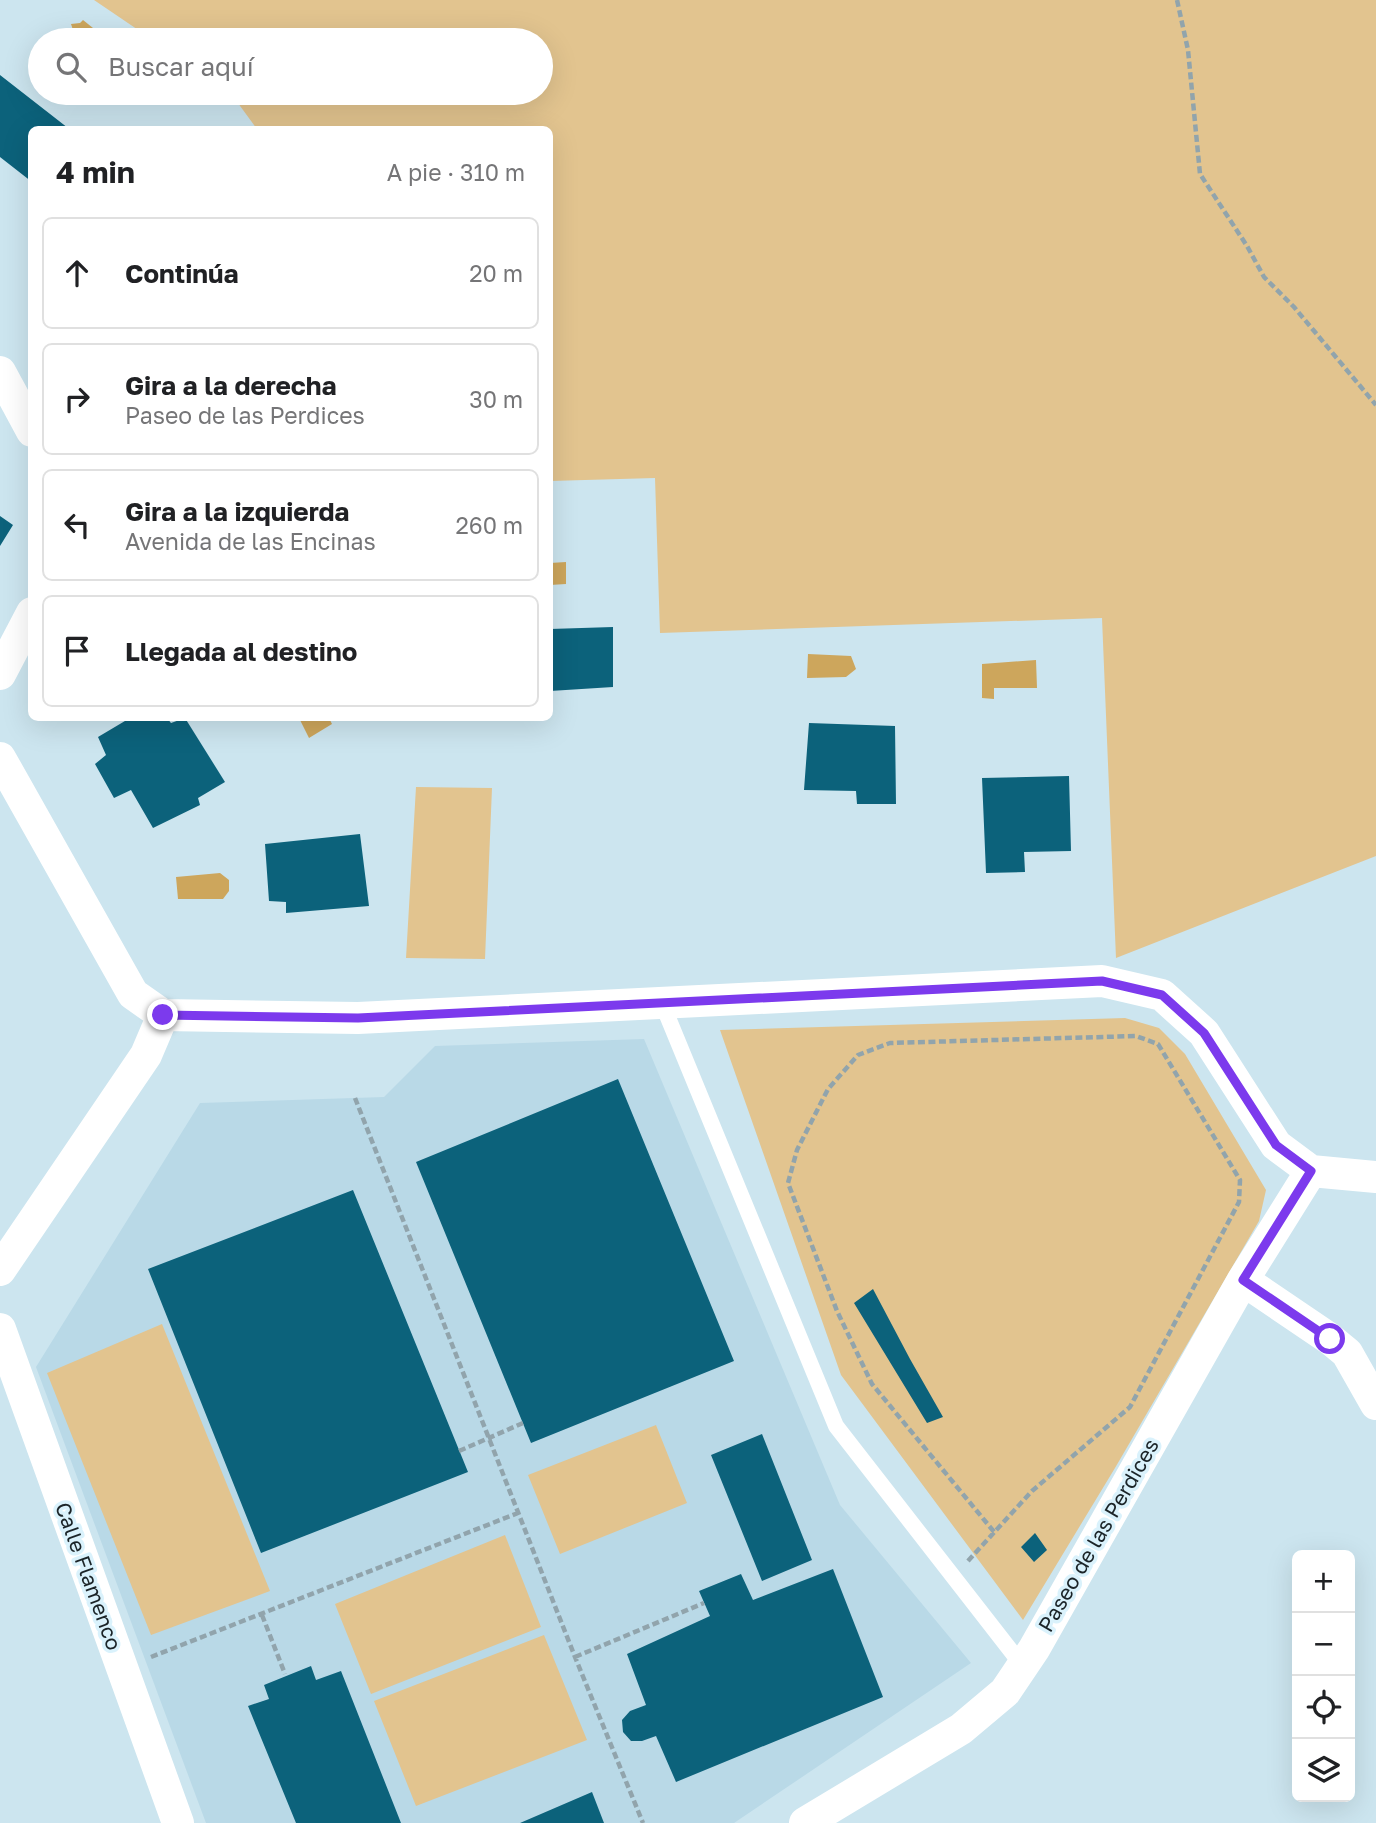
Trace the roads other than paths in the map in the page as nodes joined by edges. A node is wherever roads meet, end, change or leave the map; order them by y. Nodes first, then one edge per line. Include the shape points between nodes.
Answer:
1 (0, 372) edge
2 (28, 424) edge
3 (28, 621) edge
4 (0, 674) edge
5 (0, 758) edge
6 (662, 1003) junction
7 (163, 1015) junction
8 (1311, 1171) junction
9 (1376, 1177) edge
10 (0, 1270) edge
11 (1243, 1280) junction
12 (0, 1329) edge
13 (1376, 1404) edge
14 (1022, 1665) junction
15 (178, 1823) edge
16 (805, 1823) edge

1 - 2 street
3 - 4 street
5 - 7 street via 133,994
6 - 7 street via 358,1018
6 - 8 street via 1102,981 1162,995 1204,1033 1276,1145
6 - 14 lane via 836,1426
7 - 10 street via 146,1055
8 - 9 street
8 - 11 street, Paseo de las Perdices
11 - 13 street via 1347,1353
11 - 14 street, Paseo de las Perdices
12 - 15 street, Calle Flamenco
14 - 16 street, Paseo de las Perdices via 1005,1692 961,1729

